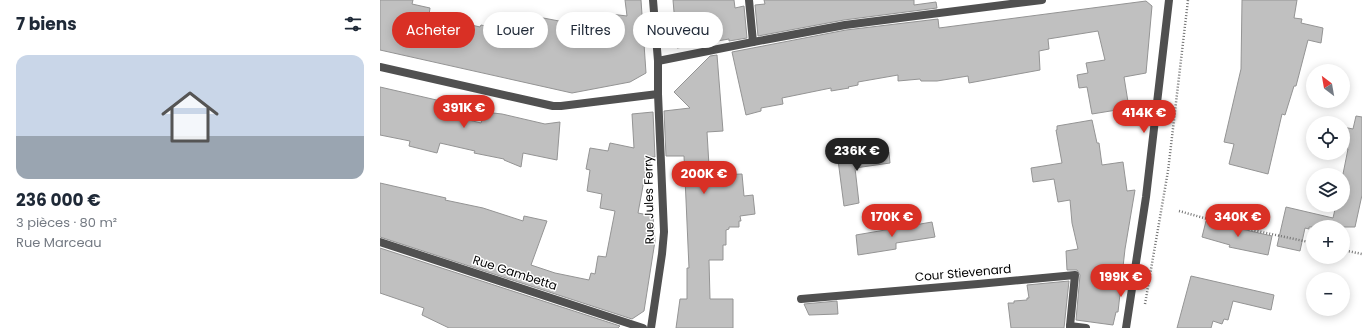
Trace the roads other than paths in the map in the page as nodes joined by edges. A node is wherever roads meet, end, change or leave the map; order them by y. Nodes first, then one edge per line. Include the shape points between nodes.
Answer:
1 (653, 0) edge
2 (749, 0) edge
3 (1042, 0) edge
4 (1169, 0) edge
5 (754, 42) junction
6 (658, 61) junction
7 (380, 67) edge
8 (658, 94) junction
9 (380, 242) edge
10 (801, 299) dead end
11 (1070, 327) edge
12 (643, 328) edge
13 (651, 328) edge
14 (1086, 328) edge
15 (1126, 328) edge

1 - 6 street, Rue Jules Ferry
2 - 5 street
3 - 5 street via 845,25
4 - 15 street via 1146,197
5 - 6 street
6 - 8 street, Rue Jules Ferry
7 - 8 street via 553,106
8 - 13 street, Rue Jules Ferry via 664,232
9 - 12 street, Rue Gambetta
10 - 11 street, Cour Stievenard via 1075,275
11 - 14 street, Cour Stievenard

